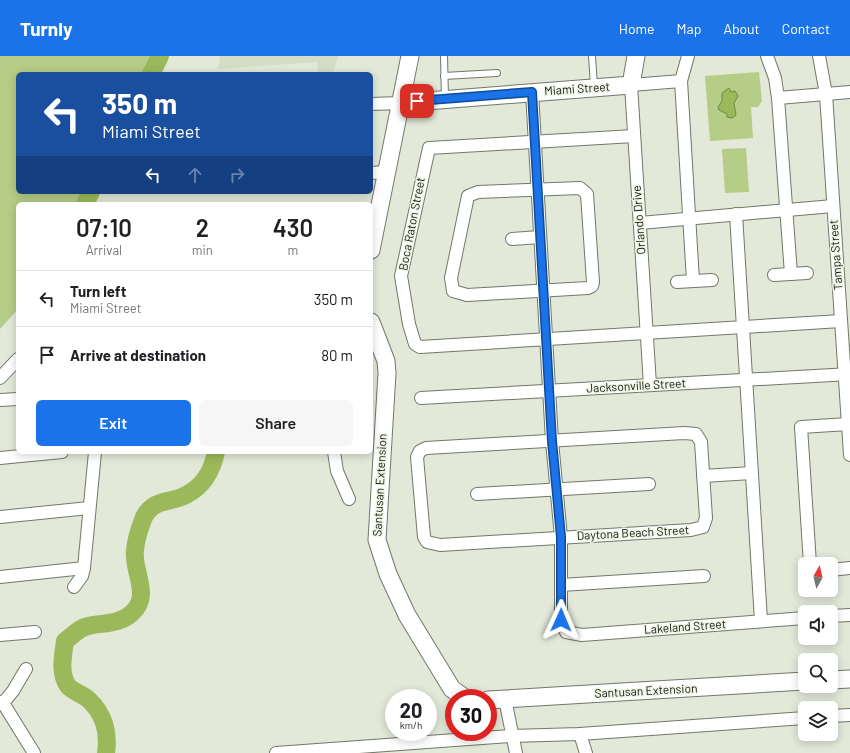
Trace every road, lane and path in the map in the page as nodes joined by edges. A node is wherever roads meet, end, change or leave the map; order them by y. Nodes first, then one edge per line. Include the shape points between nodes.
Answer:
1 (410, 56) edge
2 (444, 56) edge
3 (592, 56) edge
4 (636, 56) edge
5 (688, 56) edge
6 (767, 56) edge
7 (819, 56) edge
8 (497, 73) dead end
9 (444, 76) junction
10 (681, 81) junction
11 (631, 85) junction
12 (594, 88) junction
13 (532, 92) junction
14 (850, 92) edge
15 (826, 94) junction
16 (778, 98) junction
17 (445, 99) junction
18 (401, 103) junction
19 (373, 104) edge
20 (634, 136) junction
21 (535, 141) junction
22 (379, 173) edge
23 (538, 190) junction
24 (833, 206) junction
25 (786, 210) junction
26 (736, 214) junction
27 (689, 218) junction
28 (640, 222) junction
29 (373, 231) edge
30 (540, 237) junction
31 (512, 239) dead end
32 (808, 272) dead end
33 (791, 274) junction
34 (774, 275) dead end
35 (712, 280) dead end
36 (693, 281) junction
37 (677, 282) dead end
38 (543, 291) junction
39 (841, 321) junction
40 (373, 327) edge
41 (743, 327) junction
42 (647, 333) junction
43 (546, 340) junction
44 (16, 361) edge
45 (847, 374) edge
46 (0, 378) edge
47 (746, 379) junction
48 (650, 385) junction
49 (549, 390) junction
50 (421, 398) dead end
51 (16, 399) edge
52 (0, 400) edge
53 (848, 424) junction
54 (552, 441) junction
55 (41, 454) edge
56 (95, 454) edge
57 (334, 454) edge
58 (850, 454) edge
59 (0, 458) edge
60 (752, 473) junction
61 (703, 476) junction
62 (649, 484) dead end
63 (557, 489) junction
64 (477, 494) dead end
65 (349, 499) dead end
66 (89, 508) junction
67 (0, 517) edge
68 (561, 537) junction
69 (810, 557) edge
70 (84, 568) junction
71 (850, 568) edge
72 (838, 569) edge
73 (704, 576) dead end
74 (0, 577) edge
75 (561, 585) junction
76 (74, 587) dead end
77 (850, 615) edge
78 (838, 616) edge
79 (798, 618) edge
80 (761, 621) junction
81 (35, 632) dead end
82 (0, 635) edge
83 (26, 669) dead end
84 (850, 679) edge
85 (838, 680) edge
86 (798, 681) edge
87 (452, 689) edge
88 (497, 700) edge
89 (497, 702) edge
90 (1, 703) edge
91 (850, 715) edge
92 (838, 716) edge
93 (798, 718) edge
94 (580, 734) junction
95 (512, 736) junction
96 (449, 747) edge
97 (401, 749) edge
98 (348, 751) edge
99 (295, 752) edge
100 (34, 753) edge
101 (276, 753) edge
102 (516, 753) edge
103 (586, 753) edge

1 - 18 street
2 - 9 lane
3 - 12 lane
4 - 11 street, Orlando Drive
5 - 10 street
6 - 16 street via 775,78
7 - 15 street, Tampa Street
8 - 9 lane
9 - 17 lane
10 - 11 street, Miami Street
10 - 27 street
11 - 12 street, Miami Street
11 - 20 street, Orlando Drive
12 - 13 street, Miami Street
13 - 17 street, Miami Street
13 - 21 street
14 - 15 street
15 - 16 street
15 - 24 street, Tampa Street
16 - 25 street
17 - 18 street, Miami Street
18 - 19 street
18 - 22 street
20 - 21 street, Boca Raton Street
20 - 28 street, Orlando Drive
21 - 23 street
21 - 43 street, Boca Raton Street via 429,148 403,262 402,288 409,324 416,344 420,347
22 - 29 street
23 - 30 street
23 - 38 street via 585,190 593,282 588,288
23 - 38 street via 478,192 468,196 451,285 453,291 467,294
24 - 25 street
24 - 39 street, Tampa Street
25 - 26 street
25 - 33 street
26 - 27 street
26 - 41 street
27 - 28 street
27 - 36 street
28 - 42 street, Orlando Drive
30 - 31 street
30 - 38 street
32 - 33 street
33 - 34 street
35 - 36 street
36 - 37 street
38 - 43 street
39 - 41 street, Boca Raton Street
39 - 45 street, Tampa Street
40 - 87 street, Santusan Extension via 384,356 386,373 377,540 388,574 407,615
41 - 42 street, Boca Raton Street
41 - 47 street
42 - 43 street, Boca Raton Street
42 - 48 street, Orlando Drive
43 - 49 street
44 - 46 street
45 - 47 street, Jacksonville Street
45 - 53 street, Tampa Street
47 - 48 street, Jacksonville Street
47 - 60 street
48 - 49 street, Jacksonville Street
49 - 50 street, Jacksonville Street
49 - 54 street
51 - 52 street
53 - 58 street, Tampa Street
53 - 69 street via 801,427
54 - 61 street, Daytona Beach Street via 696,434 701,442
54 - 63 street
54 - 68 street, Daytona Beach Street via 433,447 420,451 417,465 422,531 427,542 440,545
55 - 59 street
56 - 66 street
57 - 65 street via 337,471
60 - 61 street
60 - 80 street
61 - 68 street, Daytona Beach Street via 706,518 703,527 691,530
62 - 63 street
63 - 64 street
63 - 68 street
66 - 67 street
66 - 70 street
68 - 75 street
70 - 74 street
70 - 76 street
71 - 72 street
73 - 75 street
75 - 80 street, Lakeland Street via 561,620 566,632 582,635
77 - 78 street
79 - 80 street, Lakeland Street
81 - 82 street
83 - 90 street
84 - 85 street
86 - 88 street, Santusan Extension
89 - 95 street
90 - 100 street
91 - 92 street
93 - 94 street
94 - 95 street
94 - 103 street
95 - 96 street
95 - 102 street
96 - 97 street
97 - 98 street
98 - 99 street
99 - 101 street

